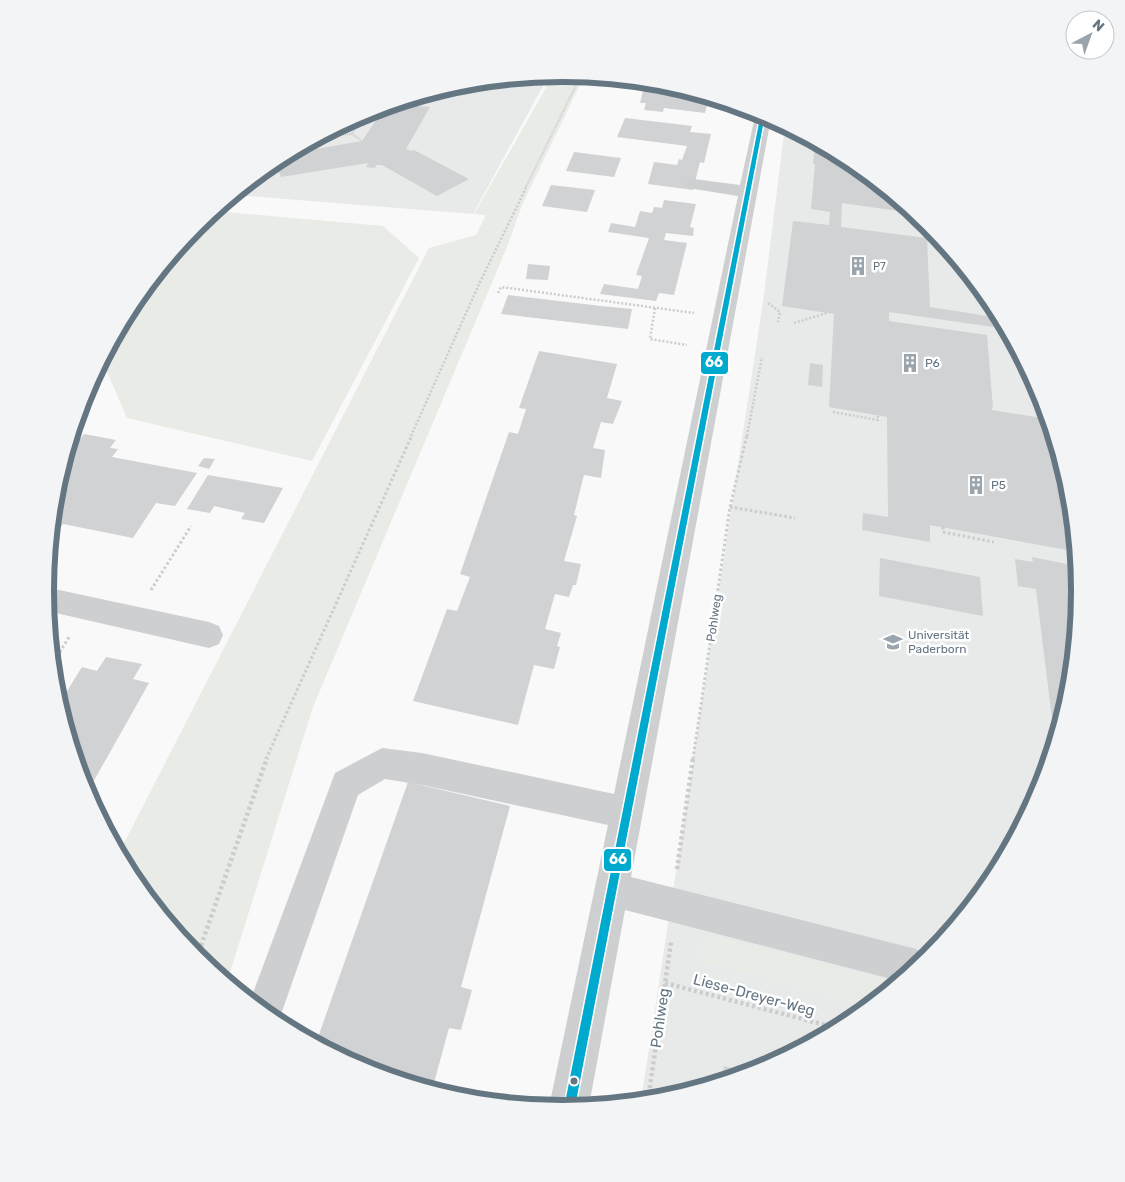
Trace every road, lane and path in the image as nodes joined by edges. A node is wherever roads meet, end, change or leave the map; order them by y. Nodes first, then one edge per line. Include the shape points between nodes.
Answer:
1 (577, 82) edge
2 (761, 123) edge
3 (356, 127) edge
4 (352, 134) junction
5 (336, 135) edge
6 (362, 141) dead end
7 (694, 184) dead end
8 (748, 192) junction
9 (498, 293) dead end
10 (768, 303) dead end
11 (655, 308) junction
12 (826, 313) dead end
13 (722, 317) junction
14 (778, 322) dead end
15 (794, 323) dead end
16 (693, 346) dead end
17 (762, 357) dead end
18 (833, 412) dead end
19 (878, 416) dead end
20 (730, 507) junction
21 (795, 518) dead end
22 (191, 526) dead end
23 (943, 527) dead end
24 (994, 542) dead end
25 (54, 601) edge
26 (134, 618) junction
27 (209, 635) dead end
28 (62, 636) dead end
29 (58, 655) edge
30 (626, 813) junction
31 (677, 870) dead end
32 (611, 890) junction
33 (672, 936) dead end
34 (200, 948) edge
35 (907, 965) edge
36 (665, 984) junction
37 (267, 1005) edge
38 (827, 1025) edge
39 (649, 1092) edge
40 (571, 1100) edge

1 - 34 path via 480,282 265,762
2 - 8 street
3 - 4 path
4 - 5 path
4 - 6 path
7 - 8 street
8 - 13 street
9 - 11 path via 501,286
10 - 14 path via 780,312
11 - 13 path
11 - 16 path via 650,339
12 - 15 path
13 - 30 street
17 - 20 path, Pohlweg
18 - 19 path via 878,420
20 - 21 path
20 - 31 path, Pohlweg
22 - 26 path
23 - 24 path via 943,532
25 - 26 street
26 - 27 street
28 - 29 path via 69,637
30 - 32 street
30 - 37 street via 382,763 346,784
32 - 35 street
32 - 40 street
33 - 36 path, Pohlweg
36 - 38 path, Liese-Dreyer-Weg
36 - 39 path, Pohlweg

